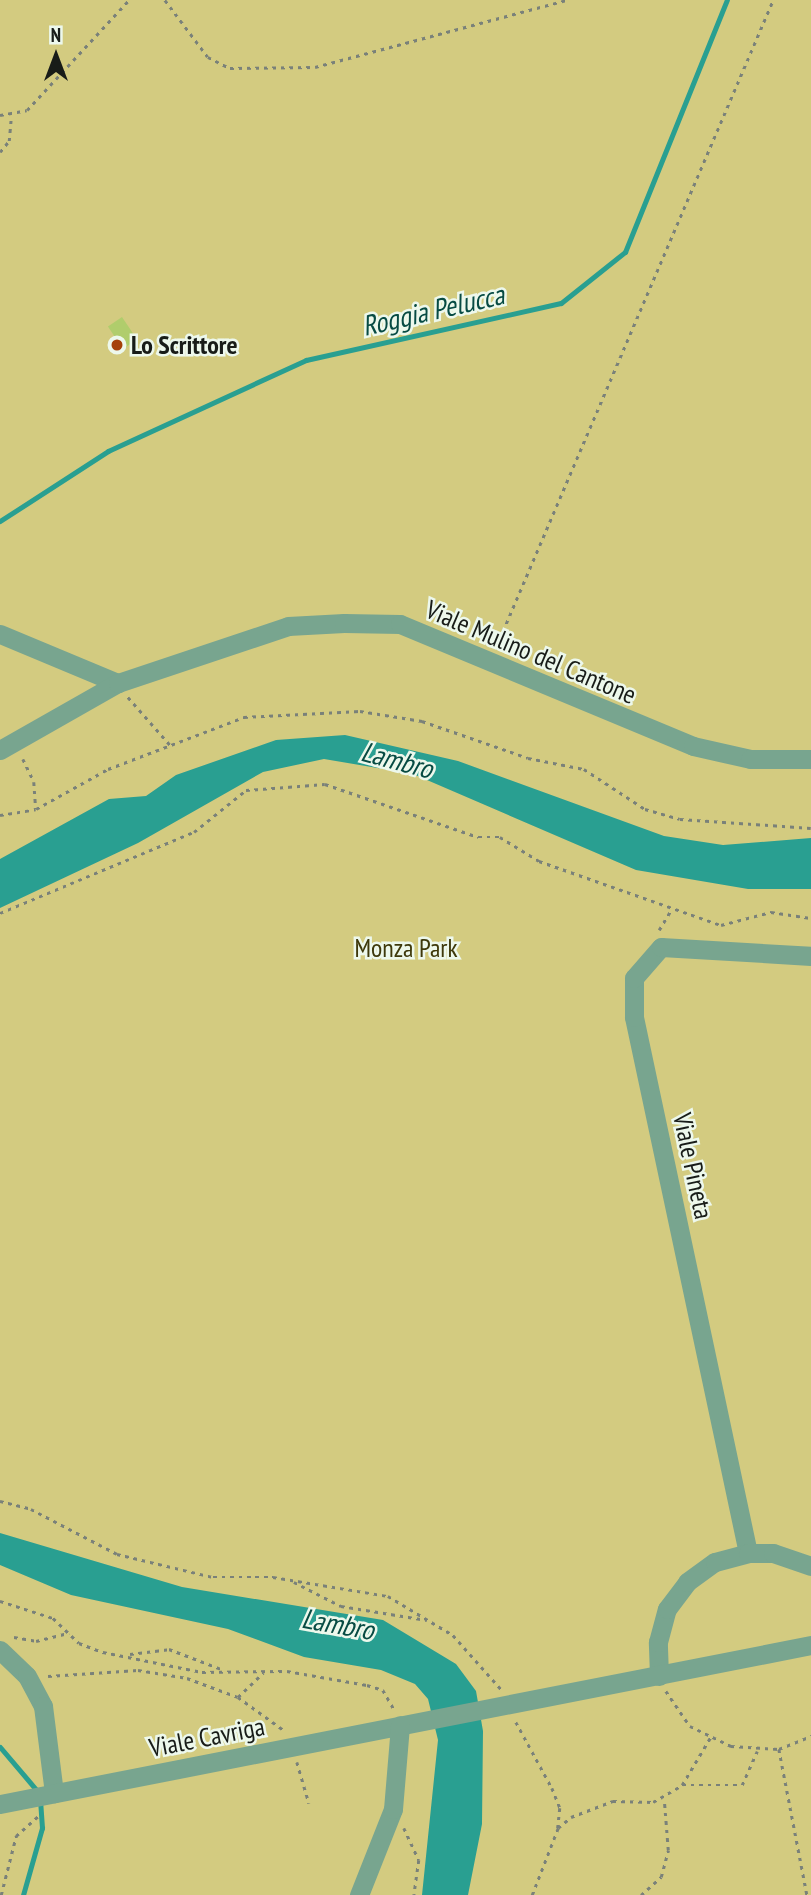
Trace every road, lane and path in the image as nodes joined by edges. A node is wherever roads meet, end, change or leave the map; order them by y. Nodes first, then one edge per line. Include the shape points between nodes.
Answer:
1 (129, 0) edge
2 (165, 0) edge
3 (567, 0) edge
4 (774, 0) edge
5 (0, 115) edge
6 (11, 117) junction
7 (0, 152) edge
8 (0, 634) edge
9 (491, 658) junction
10 (118, 683) junction
11 (6, 746) edge
12 (173, 748) junction
13 (811, 759) edge
14 (36, 809) junction
15 (0, 815) edge
16 (811, 828) edge
17 (671, 910) junction
18 (0, 914) edge
19 (811, 918) edge
20 (661, 947) junction
21 (811, 957) edge
22 (0, 1500) edge
23 (748, 1553) junction
24 (811, 1566) edge
25 (291, 1580) junction
26 (0, 1601) edge
27 (429, 1620) junction
28 (69, 1633) junction
29 (4, 1643) edge
30 (811, 1645) edge
31 (127, 1655) junction
32 (229, 1671) junction
33 (265, 1671) junction
34 (27, 1676) junction
35 (659, 1676) junction
36 (238, 1697) junction
37 (496, 1707) junction
38 (400, 1725) junction
39 (811, 1736) edge
40 (710, 1738) junction
41 (293, 1748) junction
42 (779, 1749) junction
43 (757, 1751) junction
44 (682, 1785) junction
45 (54, 1793) junction
46 (664, 1799) junction
47 (0, 1804) edge
48 (309, 1804) dead end
49 (393, 1810) junction
50 (558, 1828) junction
51 (1, 1895) edge
52 (359, 1895) edge
53 (414, 1895) edge
54 (532, 1895) edge
55 (641, 1895) edge
56 (807, 1895) edge

1 - 6 path via 27,110
2 - 3 path via 208,57 230,68 315,67
4 - 9 path
5 - 6 path
6 - 7 path via 9,141
8 - 10 lane
9 - 10 lane, Viale Mulino del Cantone via 400,624 288,626
9 - 13 lane, Viale Mulino del Cantone via 693,746 750,759
10 - 11 lane, Viale Mulino del Cantone
10 - 12 path
11 - 14 path via 34,782
12 - 14 path via 108,769
12 - 16 path via 244,717 360,710 422,721 516,755 584,769 645,809 680,819
14 - 15 path
17 - 18 path via 539,861 500,837 478,837 325,784 246,790 194,832
17 - 19 path via 720,925 771,912
17 - 20 path via 659,925
20 - 21 lane
20 - 23 lane, Viale Pineta via 634,978 634,1017
22 - 25 path via 31,1509 117,1554 213,1577
23 - 24 lane via 773,1553
23 - 35 lane via 715,1562 674,1600 658,1642
25 - 27 path via 341,1606
25 - 27 path via 388,1596
26 - 28 path via 53,1618
27 - 37 path via 499,1681
28 - 29 path via 36,1642
28 - 31 path via 103,1652
29 - 34 lane
30 - 35 lane
31 - 32 path
31 - 32 path via 169,1649
32 - 33 path
33 - 36 path
33 - 38 path via 383,1690
34 - 36 path via 138,1670 187,1678
34 - 45 lane via 43,1706
35 - 37 lane
35 - 40 path via 673,1705
36 - 41 path via 273,1718
37 - 38 lane, Viale Cavriga
37 - 50 path via 552,1788 560,1808
38 - 41 lane, Viale Cavriga
38 - 49 lane
39 - 42 path
40 - 43 path
40 - 44 path
41 - 45 lane, Viale Cavriga
41 - 48 path
42 - 43 path
42 - 56 path
43 - 44 path via 742,1786
44 - 46 path
45 - 47 lane, Viale Cavriga
45 - 51 path via 16,1836
46 - 50 path via 601,1804
46 - 55 path via 668,1850 661,1877
49 - 52 lane
49 - 53 path via 419,1860
50 - 54 path

